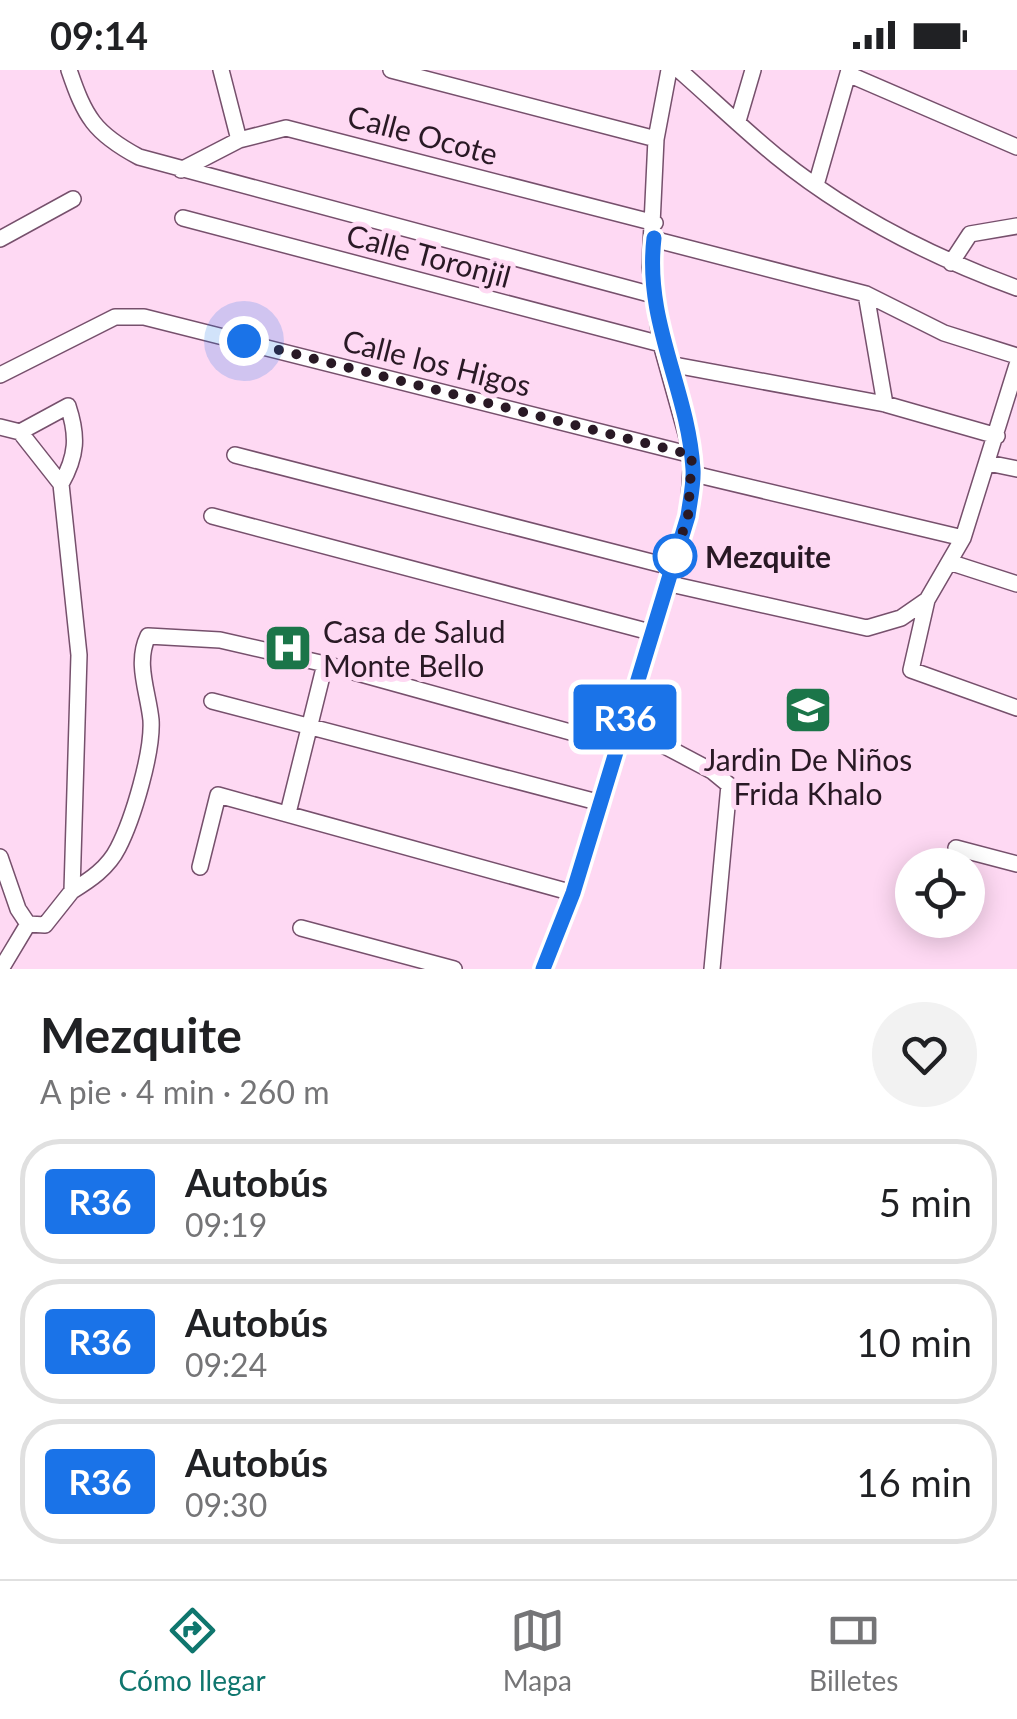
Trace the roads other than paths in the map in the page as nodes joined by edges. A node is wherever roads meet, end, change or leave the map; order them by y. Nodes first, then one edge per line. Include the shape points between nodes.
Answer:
1 (69, 70) edge
2 (221, 70) edge
3 (233, 70) edge
4 (391, 70) edge
5 (669, 70) edge
6 (678, 70) edge
7 (754, 70) edge
8 (848, 72) edge
9 (228, 89) junction
10 (738, 121) junction
11 (656, 139) junction
12 (239, 140) junction
13 (1017, 146) edge
14 (181, 170) junction
15 (816, 185) junction
16 (73, 199) dead end
17 (183, 218) dead end
18 (1017, 226) edge
19 (654, 231) junction
20 (0, 239) edge
21 (951, 264) junction
22 (1017, 288) edge
23 (866, 294) junction
24 (653, 295) junction
25 (661, 344) junction
26 (1017, 356) edge
27 (670, 364) junction
28 (1017, 365) edge
29 (0, 374) edge
30 (884, 404) junction
31 (0, 428) edge
32 (20, 432) junction
33 (997, 436) junction
34 (692, 455) junction
35 (235, 456) dead end
36 (988, 464) junction
37 (1017, 469) edge
38 (694, 474) junction
39 (62, 484) junction
40 (212, 516) dead end
41 (964, 538) junction
42 (949, 562) junction
43 (668, 576) junction
44 (1017, 584) edge
45 (927, 600) junction
46 (650, 632) junction
47 (325, 664) junction
48 (212, 701) dead end
49 (1017, 708) edge
50 (623, 724) junction
51 (308, 727) junction
52 (617, 745) junction
53 (601, 803) junction
54 (288, 814) junction
55 (985, 856) edge
56 (0, 857) edge
57 (1017, 864) edge
58 (200, 866) dead end
59 (72, 890) junction
60 (573, 893) junction
61 (28, 924) junction
62 (301, 928) dead end
63 (1, 969) edge
64 (454, 969) edge
65 (543, 969) edge
66 (712, 969) edge

1 - 14 street via 84,114 110,142
2 - 9 street
3 - 9 street
4 - 11 street
5 - 11 street
6 - 10 street
7 - 10 street
8 - 13 street
8 - 15 street
9 - 12 street
10 - 15 street
11 - 19 street
12 - 14 street, Calle Ocote
12 - 19 street, Calle Ocote via 286,128 306,131
14 - 24 street
15 - 21 street
16 - 20 street
17 - 25 street, Calle Toronjil
18 - 21 street via 970,234
19 - 23 street, Calle Ocote
19 - 24 street
21 - 22 street
23 - 26 street, Calle Ocote via 944,333
23 - 30 street
24 - 25 street
25 - 27 street
27 - 30 street
27 - 34 street
28 - 33 street
29 - 34 street, Calle los Higos via 115,317 169,322
30 - 33 street
31 - 32 street
32 - 39 street
32 - 39 street via 68,406 77,432 74,462
33 - 36 street
34 - 38 street
35 - 43 street
36 - 37 street
36 - 41 street
38 - 41 street
38 - 43 street
39 - 59 street via 79,655
40 - 46 street
41 - 42 street
42 - 44 street
42 - 45 street
43 - 45 street via 867,628 901,618
43 - 46 street
45 - 49 street via 910,670
46 - 50 street
47 - 51 street
47 - 52 street
47 - 59 street via 220,640 148,636 141,650 151,724 146,761 118,848 104,868
48 - 51 street
50 - 52 street
50 - 66 street via 729,785
51 - 53 street
51 - 54 street
52 - 53 street
53 - 60 street
54 - 58 street via 218,795
54 - 60 street
55 - 57 street
56 - 61 street
59 - 61 street via 46,925
60 - 65 street
61 - 63 street
62 - 64 street

